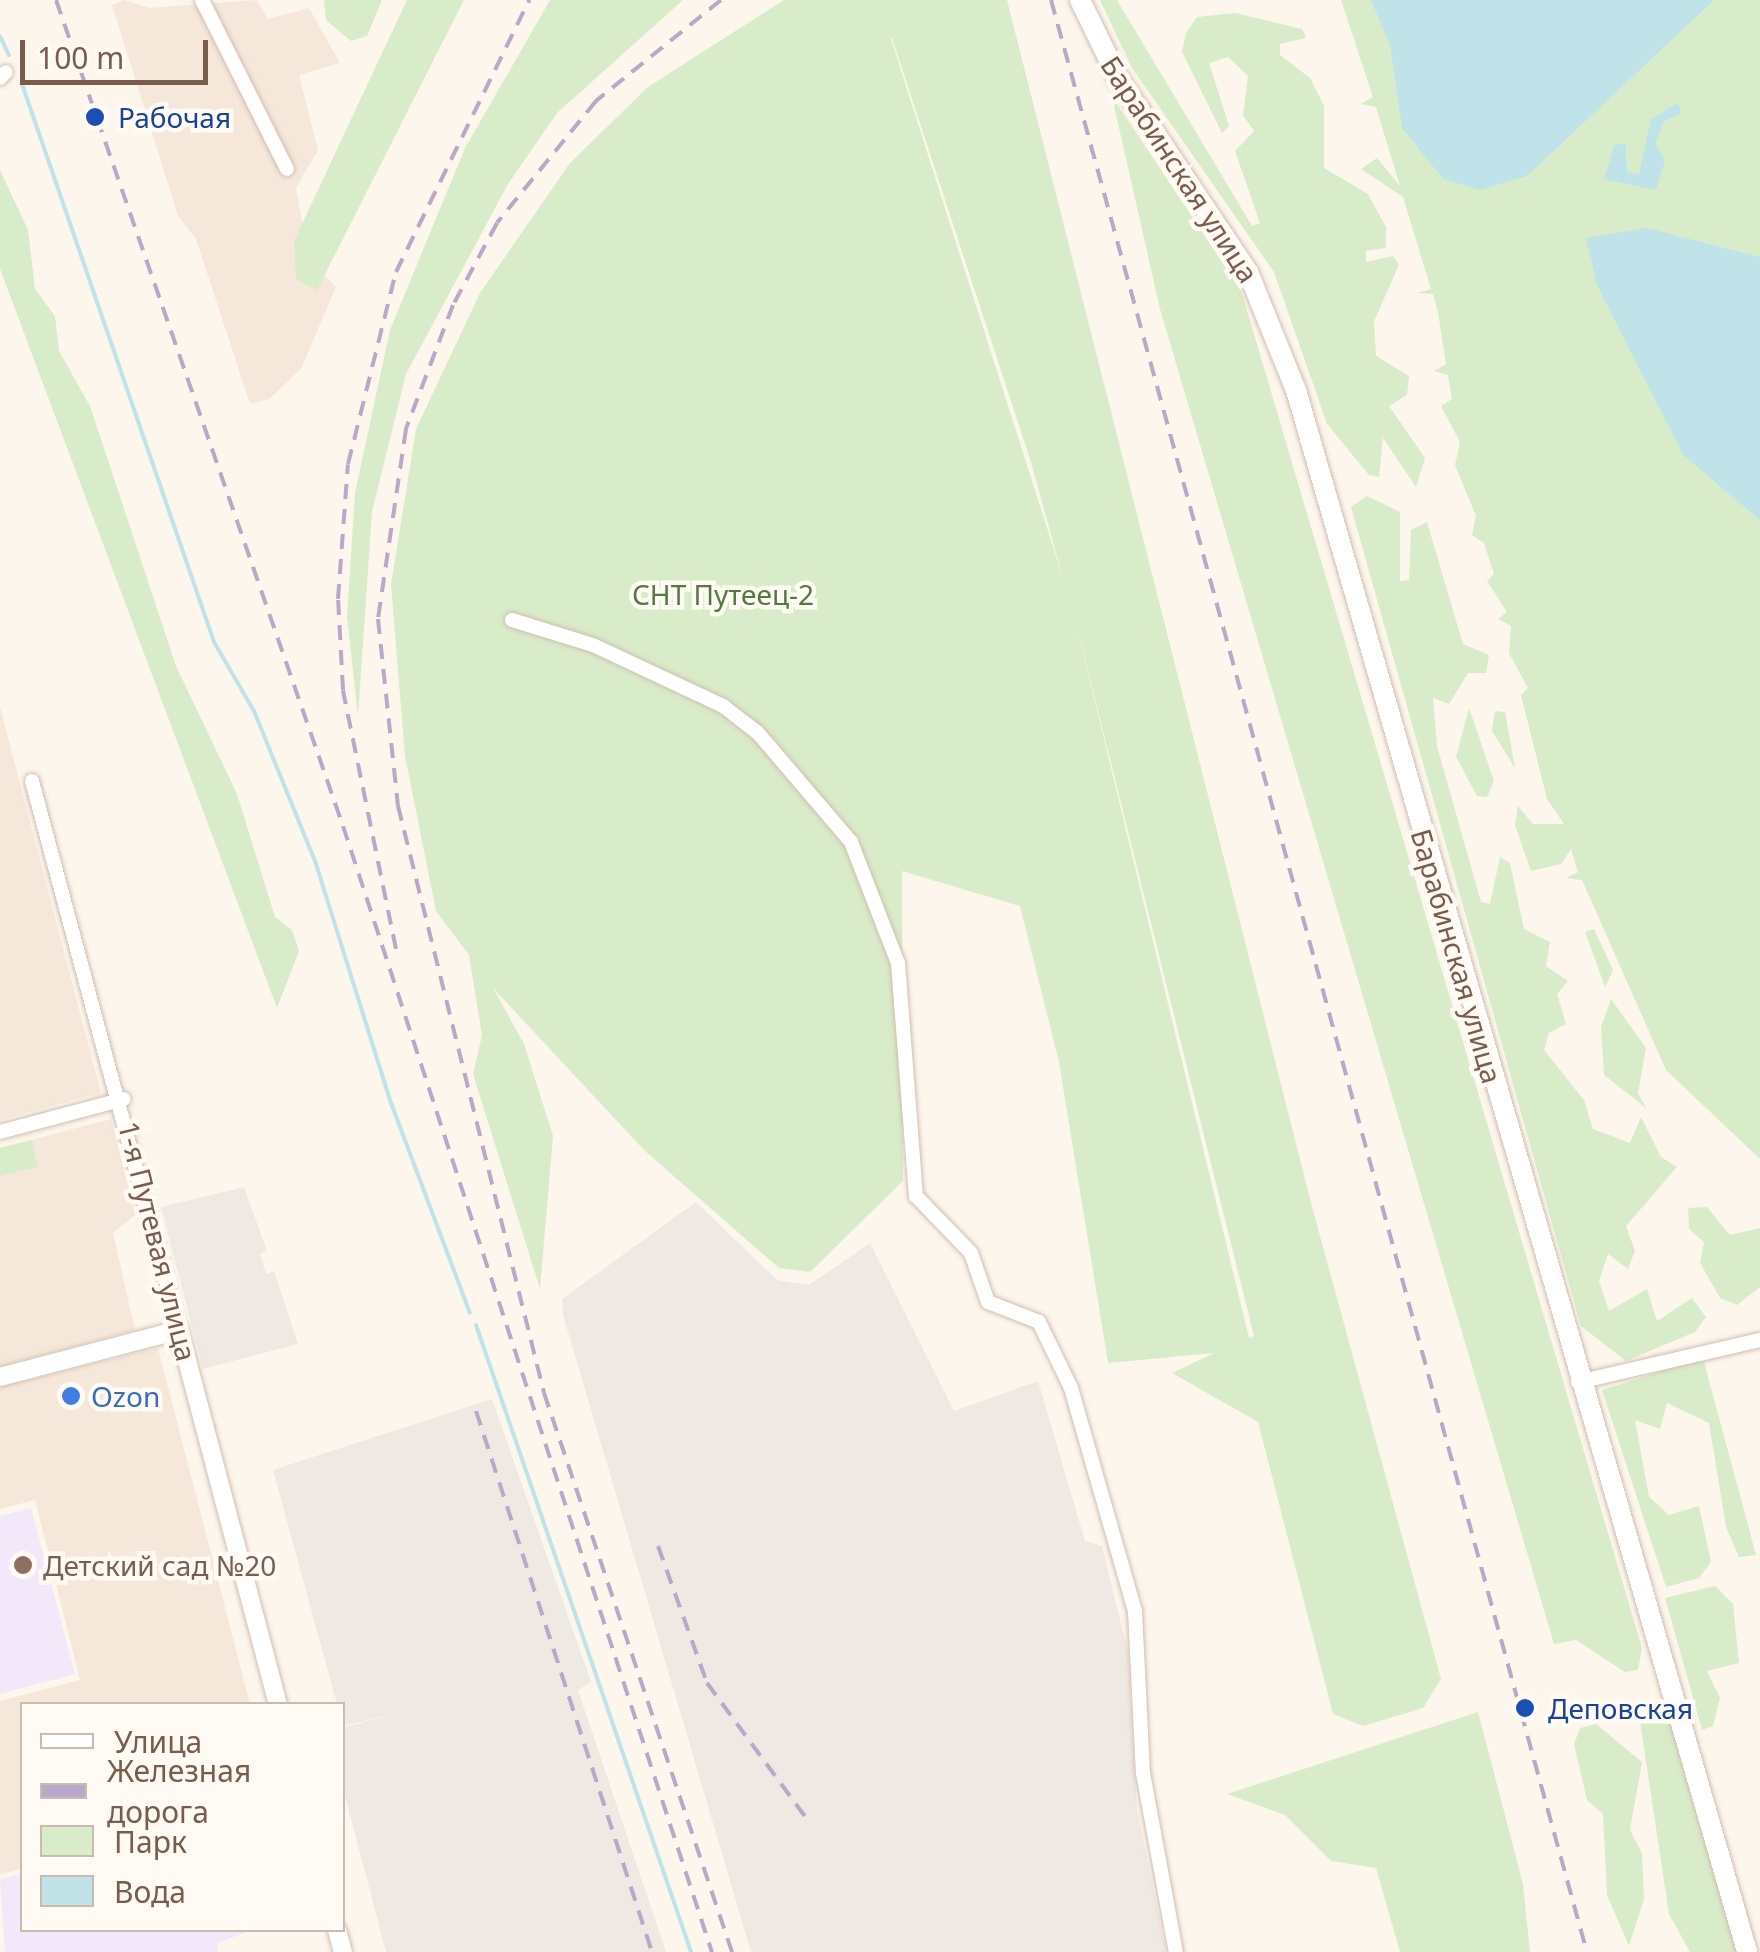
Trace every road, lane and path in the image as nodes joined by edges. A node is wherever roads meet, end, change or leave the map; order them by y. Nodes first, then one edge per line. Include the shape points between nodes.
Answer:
1 (202, 0) edge
2 (1080, 0) edge
3 (287, 169) dead end
4 (512, 620) dead end
5 (32, 781) dead end
6 (124, 1099) junction
7 (0, 1132) edge
8 (178, 1330) junction
9 (1760, 1340) edge
10 (0, 1377) edge
11 (1578, 1382) junction
12 (277, 1702) edge
13 (1176, 1952) edge
14 (1747, 1952) edge

1 - 3 street
2 - 11 main road, Барабинская улица via 1118,78 1248,272 1289,371
4 - 13 street via 593,645 722,706 796,773 851,842 898,962 916,1196 971,1253 988,1302 1039,1322 1071,1388 1135,1611 1143,1773
5 - 6 street, 1-я Путевая улица
6 - 7 street
6 - 8 street, 1-я Путевая улица
8 - 10 street
8 - 12 street, 1-я Путевая улица
9 - 11 street
11 - 14 main road, Барабинская улица

